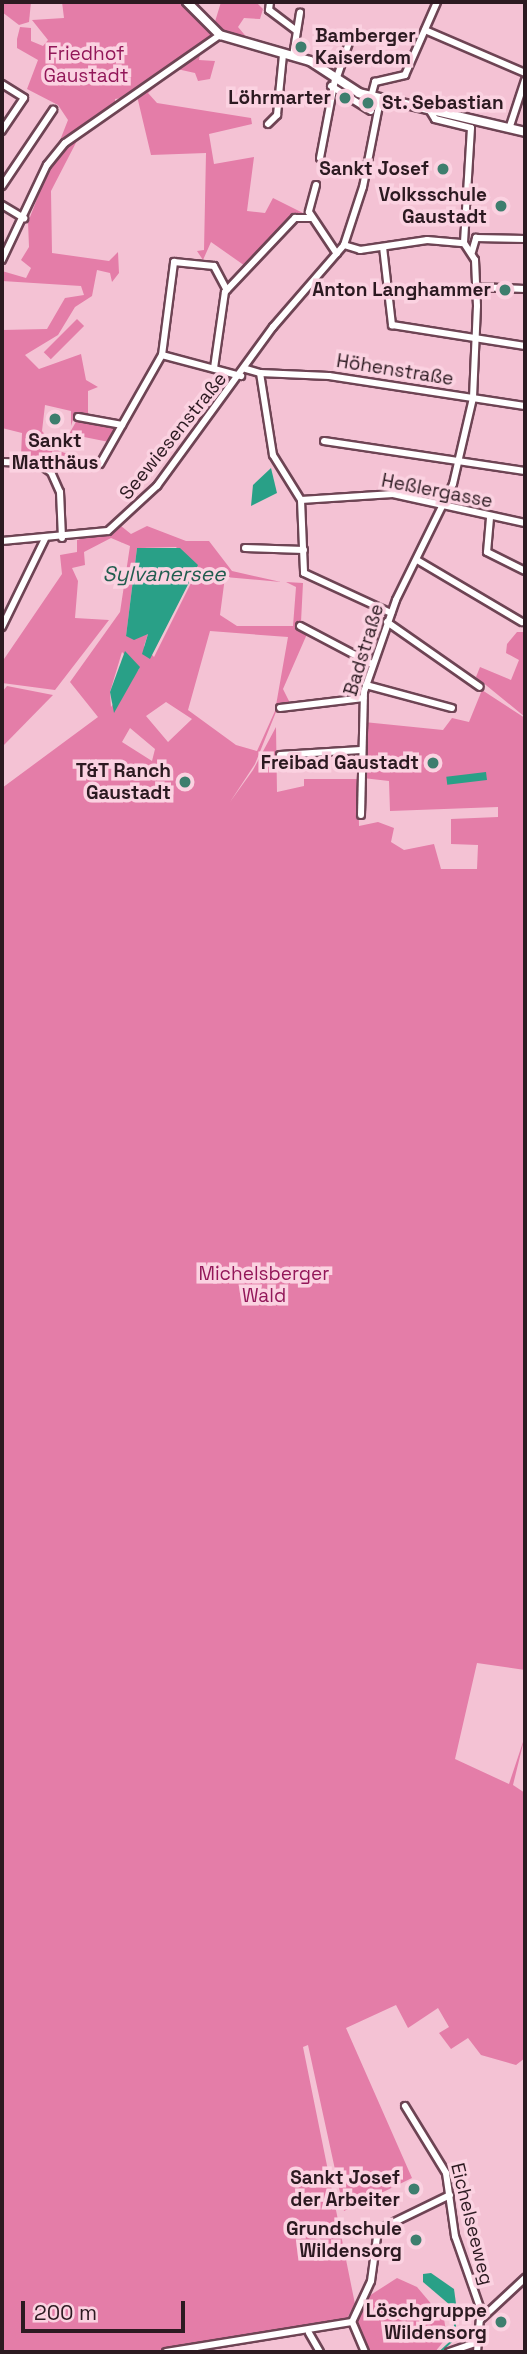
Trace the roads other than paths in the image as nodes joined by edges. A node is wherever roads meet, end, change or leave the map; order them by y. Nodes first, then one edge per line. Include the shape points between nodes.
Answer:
1 (187, 2) edge
2 (270, 2) edge
3 (437, 2) edge
4 (300, 13) dead end
5 (294, 29) junction
6 (425, 30) junction
7 (220, 36) junction
8 (351, 37) dead end
9 (283, 55) junction
10 (293, 56) junction
11 (525, 73) edge
12 (525, 80) edge
13 (334, 81) junction
14 (2, 84) edge
15 (375, 99) junction
16 (53, 110) dead end
17 (371, 111) dead end
18 (430, 111) junction
19 (268, 124) dead end
20 (510, 126) junction
21 (2, 131) edge
22 (525, 132) edge
23 (320, 158) dead end
24 (316, 184) dead end
25 (2, 186) edge
26 (2, 205) edge
27 (24, 218) junction
28 (312, 218) junction
29 (476, 238) junction
30 (525, 239) edge
31 (466, 241) junction
32 (344, 245) junction
33 (383, 247) junction
34 (472, 252) junction
35 (337, 254) junction
36 (2, 260) edge
37 (477, 287) junction
38 (525, 289) edge
39 (227, 290) junction
40 (478, 339) junction
41 (525, 346) edge
42 (162, 355) junction
43 (214, 368) junction
44 (246, 369) junction
45 (260, 373) junction
46 (241, 376) junction
47 (473, 398) junction
48 (525, 406) edge
49 (78, 417) dead end
50 (122, 425) junction
51 (324, 441) dead end
52 (460, 460) junction
53 (2, 461) edge
54 (100, 464) dead end
55 (525, 471) edge
56 (301, 500) junction
57 (445, 508) junction
58 (490, 518) junction
59 (525, 523) edge
60 (62, 538) junction
61 (45, 539) junction
62 (2, 541) edge
63 (245, 548) dead end
64 (304, 550) junction
65 (417, 560) junction
66 (525, 571) edge
67 (2, 610) edge
68 (10, 612) junction
69 (391, 613) junction
70 (387, 622) junction
71 (522, 622) dead end
72 (300, 626) dead end
73 (2, 627) edge
74 (372, 664) junction
75 (366, 685) junction
76 (480, 687) dead end
77 (363, 698) junction
78 (280, 708) dead end
79 (452, 708) dead end
80 (361, 750) junction
81 (280, 755) dead end
82 (361, 815) dead end
83 (405, 2106) dead end
84 (450, 2195) junction
85 (525, 2278) edge
86 (483, 2316) junction
87 (352, 2322) junction
88 (310, 2333) junction
89 (475, 2343) junction
90 (186, 2349) edge
91 (166, 2352) edge
92 (320, 2352) edge
93 (365, 2352) edge
94 (449, 2352) edge
95 (477, 2352) edge

1 - 7 street
2 - 5 street via 269,10
3 - 6 street
4 - 5 street
5 - 10 street
6 - 11 street
6 - 15 street via 401,78 375,82
7 - 9 street
7 - 27 street via 65,143 47,165
8 - 13 street
9 - 10 street
9 - 19 street via 277,115
10 - 13 street
12 - 20 street
13 - 15 street
13 - 17 street
13 - 23 street
14 - 21 street via 24,99
15 - 18 street
15 - 32 street, Seewiesenstraße via 363,187
16 - 25 street
18 - 20 street
18 - 31 street via 435,118 471,128
20 - 22 street
24 - 28 street
26 - 27 street
27 - 36 street
28 - 35 street
28 - 39 street via 295,218
29 - 30 street
29 - 31 street
29 - 34 street
31 - 33 street via 427,240
31 - 34 street
32 - 33 street
32 - 35 street, Seewiesenstraße
33 - 40 street via 392,325
34 - 37 street, Badstraße
35 - 44 street, Seewiesenstraße via 273,327
37 - 38 street
37 - 40 street, Badstraße
39 - 42 street via 219,270 208,263 174,262
39 - 43 street via 216,320 222,339
40 - 41 street
40 - 47 street, Badstraße
42 - 43 street
42 - 50 street
43 - 46 street
44 - 45 street, Höhenstraße
44 - 46 street, Seewiesenstraße
45 - 47 street, Höhenstraße
45 - 56 street via 273,455
46 - 60 street, Seewiesenstraße via 158,486 123,522 93,536
47 - 48 street, Höhenstraße
47 - 52 street, Badstraße
49 - 50 street
50 - 54 street
51 - 52 street
52 - 55 street
52 - 57 street, Badstraße
53 - 60 street via 38,463 51,471 60,492
56 - 57 street, Heßlergasse via 380,493
56 - 64 street
57 - 58 street, Heßlergasse
57 - 65 street, Badstraße
58 - 59 street, Heßlergasse
58 - 66 street via 487,552
60 - 61 street
61 - 62 street
61 - 68 street
63 - 64 street
64 - 69 street via 304,573
65 - 69 street, Badstraße
65 - 71 street
67 - 68 street
68 - 73 street
69 - 70 street, Badstraße
70 - 74 street, Badstraße
70 - 76 street
72 - 74 street
74 - 75 street, Badstraße
75 - 77 street, Badstraße
75 - 79 street
77 - 78 street
77 - 80 street, Badstraße
80 - 81 street
80 - 82 street, Badstraße
83 - 84 street, Eichelseeweg via 443,2167
84 - 86 street, Eichelseeweg via 460,2257
84 - 87 street via 378,2230 371,2281
85 - 86 street
86 - 89 street
87 - 88 street
87 - 93 street
88 - 90 street
88 - 92 street
89 - 94 street
89 - 95 street
90 - 91 street

